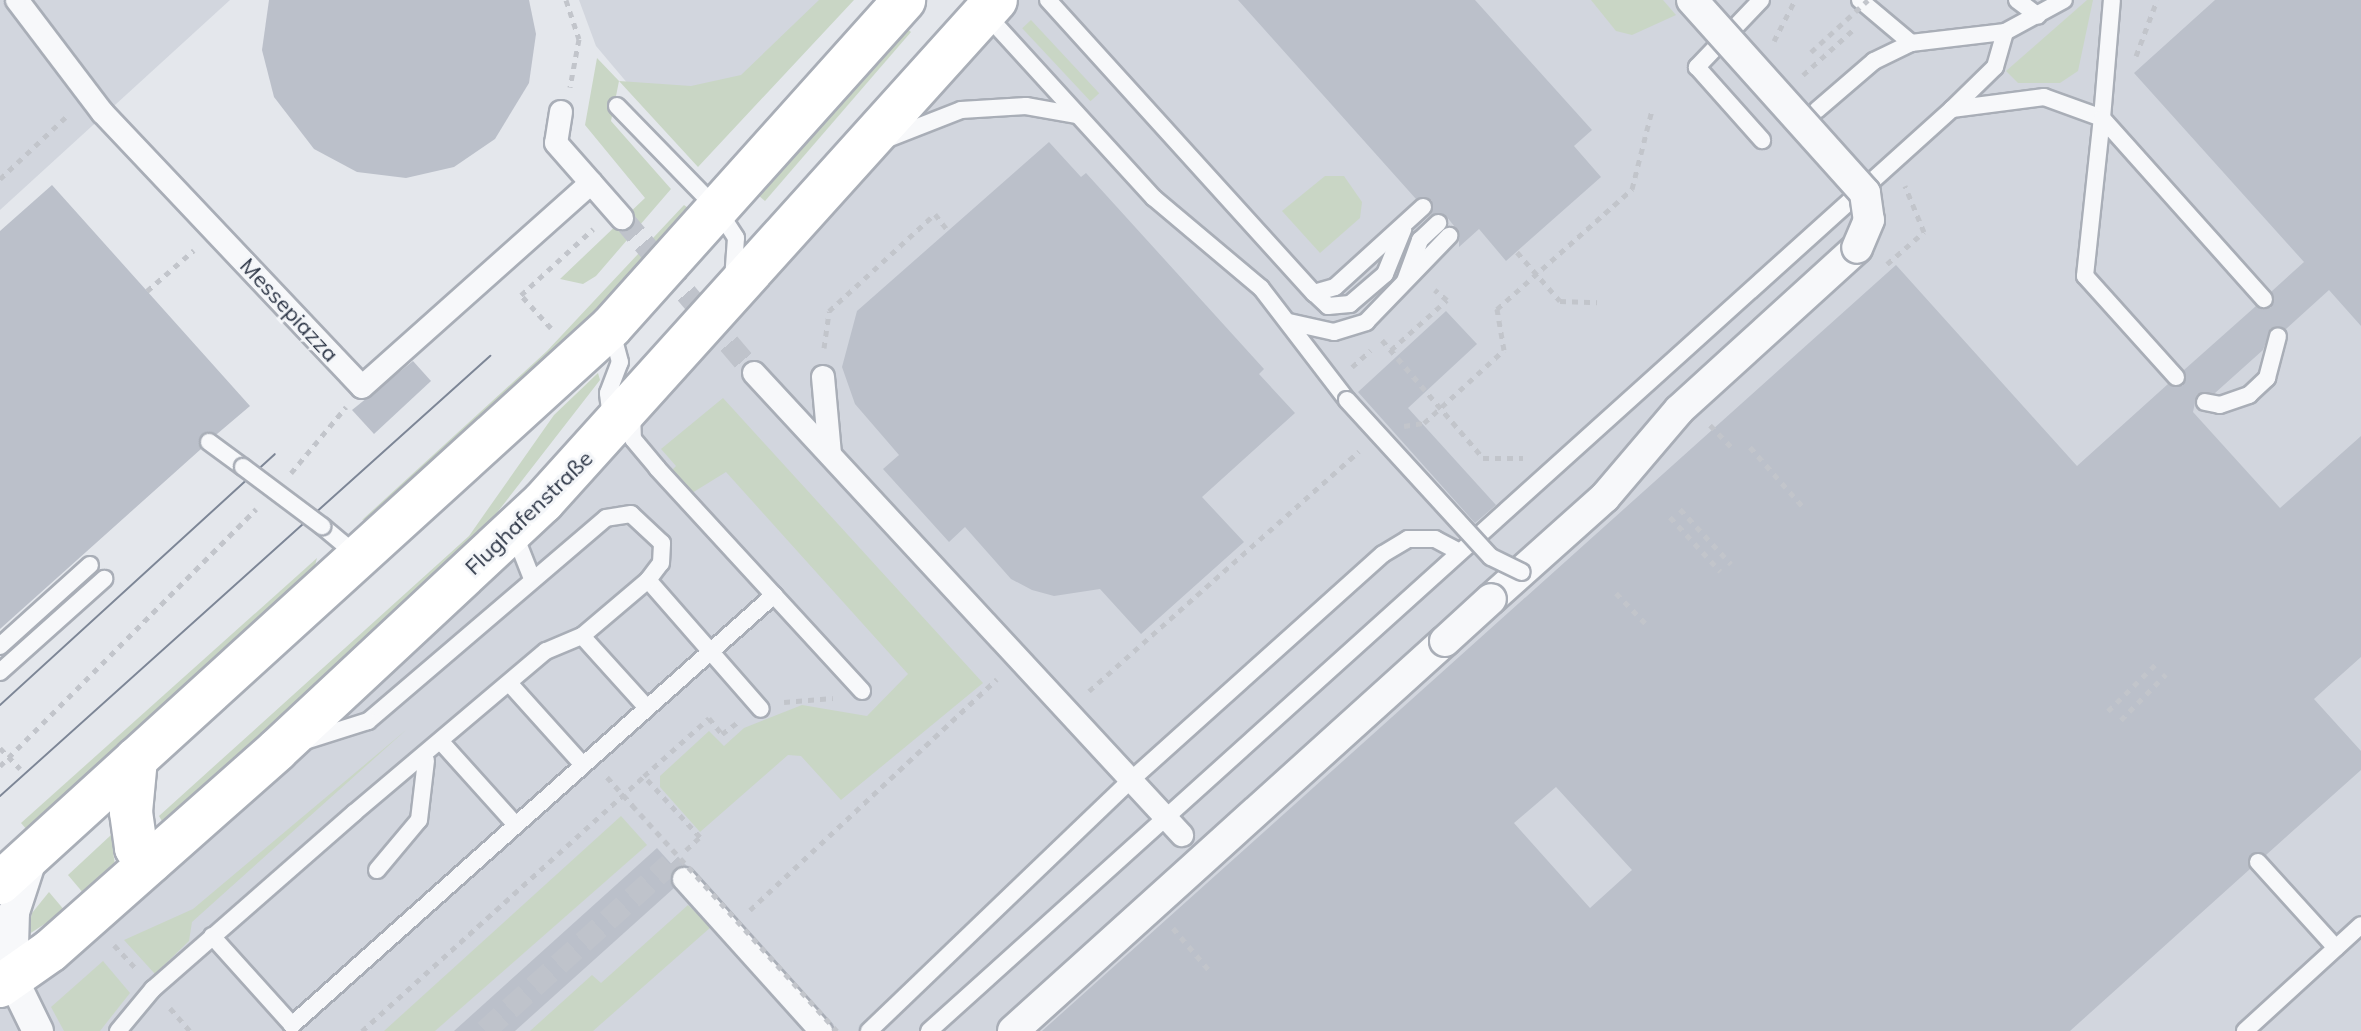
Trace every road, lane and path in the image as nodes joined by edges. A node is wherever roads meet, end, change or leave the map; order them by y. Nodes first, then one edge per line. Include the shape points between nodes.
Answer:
1 (17, 0) edge
2 (566, 0) edge
3 (904, 0) edge
4 (1048, 0) edge
5 (1692, 0) edge
6 (1761, 0) edge
7 (1795, 0) edge
8 (1860, 0) edge
9 (2017, 0) edge
10 (2064, 0) edge
11 (2112, 0) edge
12 (986, 4) edge
13 (1870, 6) edge
14 (2038, 16) junction
15 (2005, 32) junction
16 (1911, 43) junction
17 (1767, 52) dead end
18 (1811, 52) dead end
19 (578, 63) dead end
20 (1794, 84) dead end
21 (89, 95) junction
22 (617, 106) dead end
23 (1952, 109) junction
24 (1817, 110) dead end
25 (561, 112) dead end
26 (1077, 115) junction
27 (2102, 118) junction
28 (1762, 140) dead end
29 (857, 148) junction
30 (0, 179) edge
31 (591, 183) junction
32 (1423, 207) dead end
33 (718, 210) junction
34 (622, 218) tunnel mouth
35 (1406, 225) junction
36 (946, 228) dead end
37 (591, 230) dead end
38 (1443, 230) dead end
39 (1517, 252) dead end
40 (186, 257) dead end
41 (147, 291) dead end
42 (1314, 293) junction
43 (732, 298) junction
44 (2264, 299) dead end
45 (1447, 300) dead end
46 (1597, 302) dead end
47 (1289, 322) junction
48 (611, 327) junction
49 (826, 330) dead end
50 (555, 333) dead end
51 (2278, 336) dead end
52 (1391, 350) junction
53 (754, 373) tunnel mouth
54 (1359, 375) dead end
55 (823, 377) dead end
56 (2176, 377) dead end
57 (362, 387) junction
58 (2205, 402) dead end
59 (622, 421) junction
60 (1707, 422) dead end
61 (209, 442) dead end
62 (1731, 447) dead end
63 (1750, 447) dead end
64 (830, 454) junction
65 (1547, 468) junction
66 (288, 477) dead end
67 (265, 499) dead end
68 (1804, 508) dead end
69 (1680, 509) dead end
70 (1670, 517) dead end
71 (513, 530) junction
72 (1459, 552) junction
73 (361, 558) junction
74 (1731, 564) dead end
75 (90, 565) dead end
76 (1720, 571) dead end
77 (1522, 572) junction
78 (531, 576) junction
79 (104, 579) dead end
80 (648, 580) junction
81 (1616, 593) dead end
82 (774, 595) junction
83 (1649, 627) dead end
84 (582, 636) junction
85 (0, 646) edge
86 (711, 650) junction
87 (1018, 658) junction
88 (2159, 661) dead end
89 (0, 672) edge
90 (2166, 674) dead end
91 (510, 684) junction
92 (862, 691) dead end
93 (647, 708) junction
94 (761, 709) dead end
95 (2108, 711) dead end
96 (2121, 720) dead end
97 (443, 744) junction
98 (0, 748) edge
99 (277, 750) junction
100 (9, 758) junction
101 (136, 759) junction
102 (426, 760) junction
103 (587, 762) junction
104 (0, 766) edge
105 (20, 769) dead end
106 (644, 776) dead end
107 (1131, 780) junction
108 (650, 783) dead end
109 (623, 795) junction
110 (1165, 818) junction
111 (516, 825) junction
112 (1182, 835) dead end
113 (33, 854) junction
114 (150, 862) junction
115 (2258, 862) dead end
116 (377, 870) dead end
117 (677, 872) joint
118 (0, 883) edge
119 (1166, 921) dead end
120 (2361, 925) edge
121 (729, 930) junction
122 (212, 936) junction
123 (2336, 948) junction
124 (1209, 970) dead end
125 (6, 982) edge
126 (38, 1031) edge
127 (118, 1031) edge
128 (362, 1031) edge
129 (821, 1031) edge
130 (837, 1031) edge
131 (869, 1031) edge
132 (929, 1031) edge
133 (1013, 1031) edge
134 (2245, 1031) edge

1 - 21 street, Messepiazza
2 - 19 path via 579,39
3 - 33 main road
4 - 42 lane
5 - 77 street, bridge via 1857,182 1868,207 1865,236 1679,410 1605,497
6 - 28 lane via 1697,67
7 - 17 path
8 - 13 lane
9 - 14 lane
10 - 14 lane
11 - 27 lane
12 - 26 lane
12 - 29 main road, Flughafenstraße
13 - 16 lane
13 - 18 path, bridge
13 - 20 path
14 - 15 lane
15 - 16 lane
15 - 23 lane via 1995,67
16 - 24 lane via 1874,61
21 - 30 path
21 - 57 street, Messepiazza
22 - 33 lane
23 - 27 lane via 2044,97
23 - 65 lane
25 - 31 street via 556,143
26 - 29 lane via 1026,106 961,110
26 - 47 lane via 1154,198 1238,265
27 - 44 lane
27 - 56 lane via 2085,276
29 - 43 main road, Flughafenstraße
31 - 34 street
31 - 57 street
32 - 35 lane
33 - 43 lane via 736,238
33 - 48 main road
35 - 42 lane via 1335,287
35 - 42 lane via 1385,274 1367,292 1340,308
36 - 49 path via 935,214 829,311
37 - 50 path via 521,295
38 - 47 lane via 1402,290 1354,328 1334,332
39 - 46 path via 1560,301
40 - 41 path
43 - 59 main road, Flughafenstraße
45 - 52 path
47 - 77 lane, bridge via 1347,400 1491,557
48 - 59 lane via 620,362 608,393
48 - 73 main road
51 - 58 lane via 2267,378 2249,395 2220,405
52 - 54 path via 1383,340 1352,367
52 - 65 path via 1483,458 1512,463 1534,453
53 - 64 street
55 - 64 street
57 - 66 path
59 - 71 main road, Flughafenstraße
59 - 82 lane
60 - 62 path
61 - 73 lane, bridge
63 - 68 path
64 - 87 street
65 - 72 lane
67 - 100 path
69 - 74 path
70 - 76 path
71 - 78 lane
71 - 99 main road, Flughafenstraße
72 - 107 lane via 1435,539 1408,539 1383,554
72 - 110 lane
73 - 101 main road
75 - 85 lane
77 - 133 street, bridge
78 - 80 lane via 606,518 631,514 662,543 661,563
78 - 99 lane via 368,721
79 - 89 lane
80 - 84 lane
80 - 86 lane
81 - 83 path
82 - 86 lane
82 - 92 lane
84 - 91 lane via 546,651
84 - 93 lane
86 - 93 lane
86 - 94 lane
87 - 107 street
87 - 121 path
88 - 95 path
90 - 96 path
91 - 97 lane
91 - 103 lane
93 - 103 lane
97 - 102 lane
97 - 111 lane
98 - 100 path
99 - 114 main road, Flughafenstraße
100 - 104 path
100 - 105 path
101 - 113 main road
101 - 114 main road via 131,812 136,848
102 - 116 lane via 419,820
102 - 122 lane
103 - 109 path
103 - 111 lane
106 - 109 path
107 - 110 street
107 - 131 lane
108 - 117 path via 700,837
109 - 128 path
109 - 130 path, bridge
110 - 112 street
110 - 132 lane
111 - 122 lane via 292,1025
113 - 118 main road
113 - 125 street via 14,912
114 - 125 main road, Flughafenstraße
115 - 123 lane
117 - 121 street
119 - 124 path
120 - 123 lane
121 - 129 street
122 - 127 lane
123 - 134 lane
125 - 126 street

